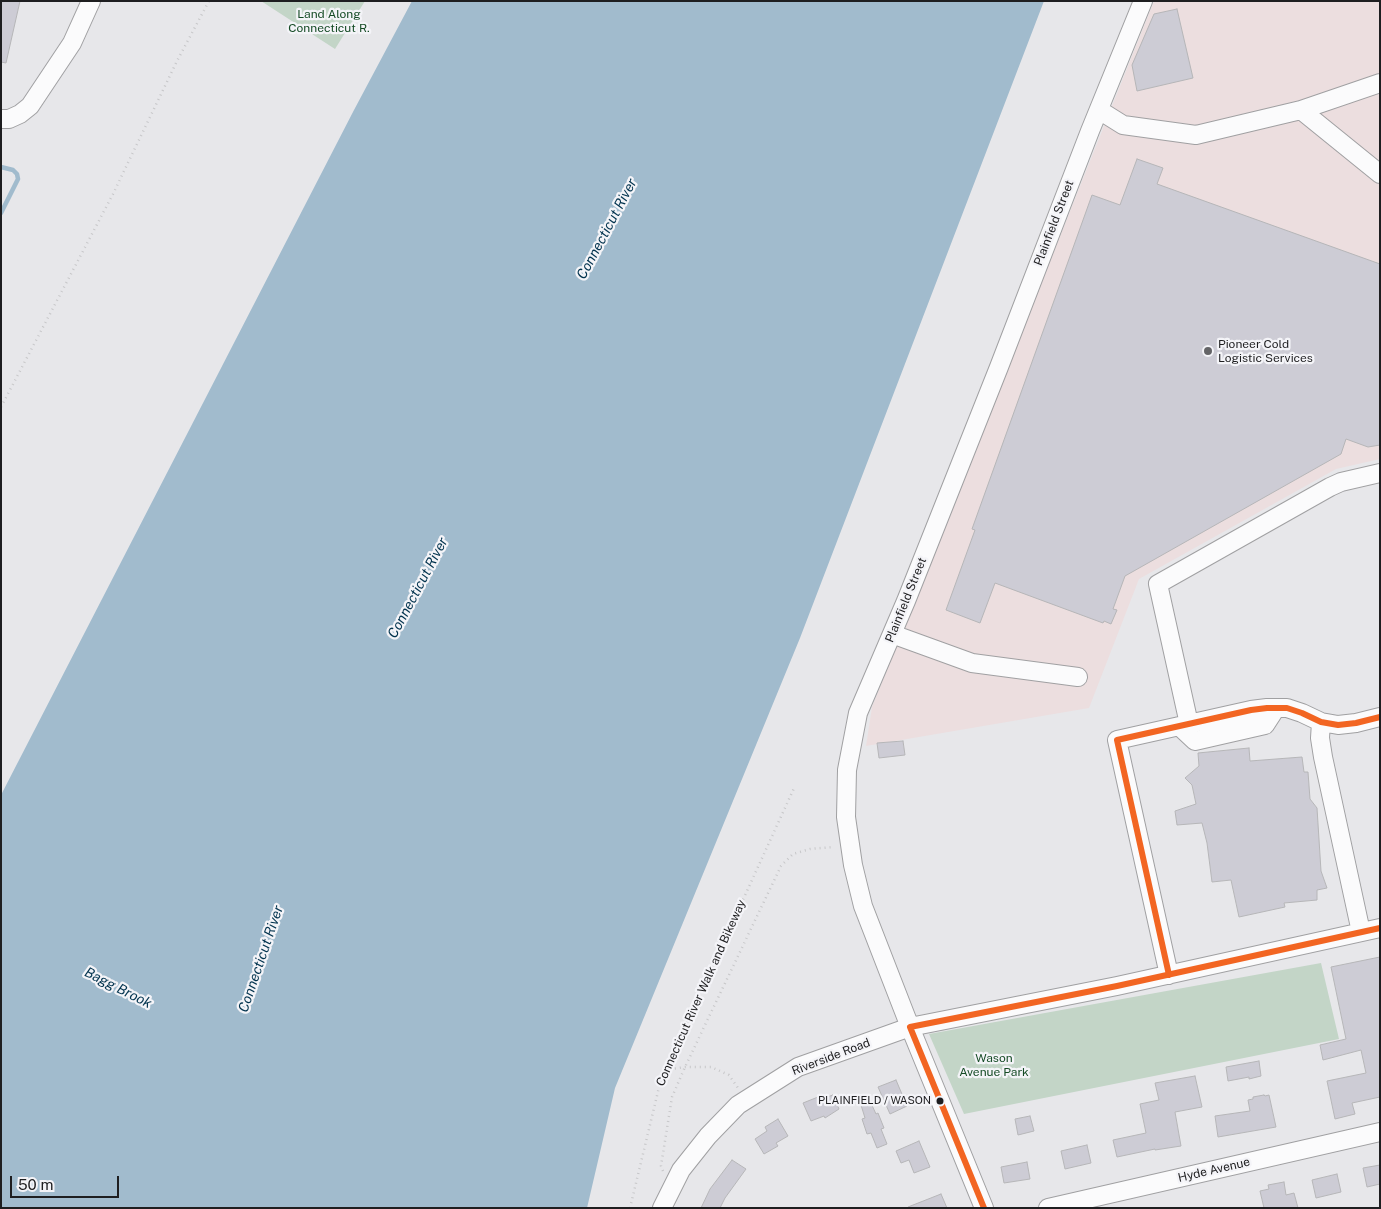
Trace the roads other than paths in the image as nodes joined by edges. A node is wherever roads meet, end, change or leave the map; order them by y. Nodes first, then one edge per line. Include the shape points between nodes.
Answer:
1 (91, 1) edge
2 (1143, 1) edge
3 (1380, 83) edge
4 (1098, 110) junction
5 (1301, 110) junction
6 (1, 119) edge
7 (1380, 174) edge
8 (1380, 473) edge
9 (892, 634) junction
10 (1078, 677) dead end
11 (1380, 717) edge
12 (1321, 722) junction
13 (1184, 725) junction
14 (1380, 928) edge
15 (1361, 932) junction
16 (1169, 975) junction
17 (910, 1027) junction
18 (1380, 1132) edge
19 (662, 1208) edge
20 (984, 1208) edge
21 (1048, 1208) edge

1 - 6 street via 72,43 30,106 20,114
2 - 4 street, Plainfield Street
3 - 5 street
4 - 5 street via 1123,125 1196,135
4 - 9 street, Plainfield Street
5 - 7 street
8 - 13 street via 1330,487 1158,584
9 - 10 street via 972,663
9 - 17 street, Plainfield Street via 858,713 847,770 846,817 863,906
11 - 12 street via 1356,723
12 - 13 street via 1287,708 1276,708 1251,710
12 - 15 street via 1322,757
13 - 16 street via 1117,740
14 - 15 street, Riverside Road
15 - 16 street, Riverside Road
16 - 17 street, Riverside Road
17 - 19 street, Riverside Road via 798,1067 738,1105 681,1170
17 - 20 street, Plainfield Street
18 - 21 street, Hyde Avenue

